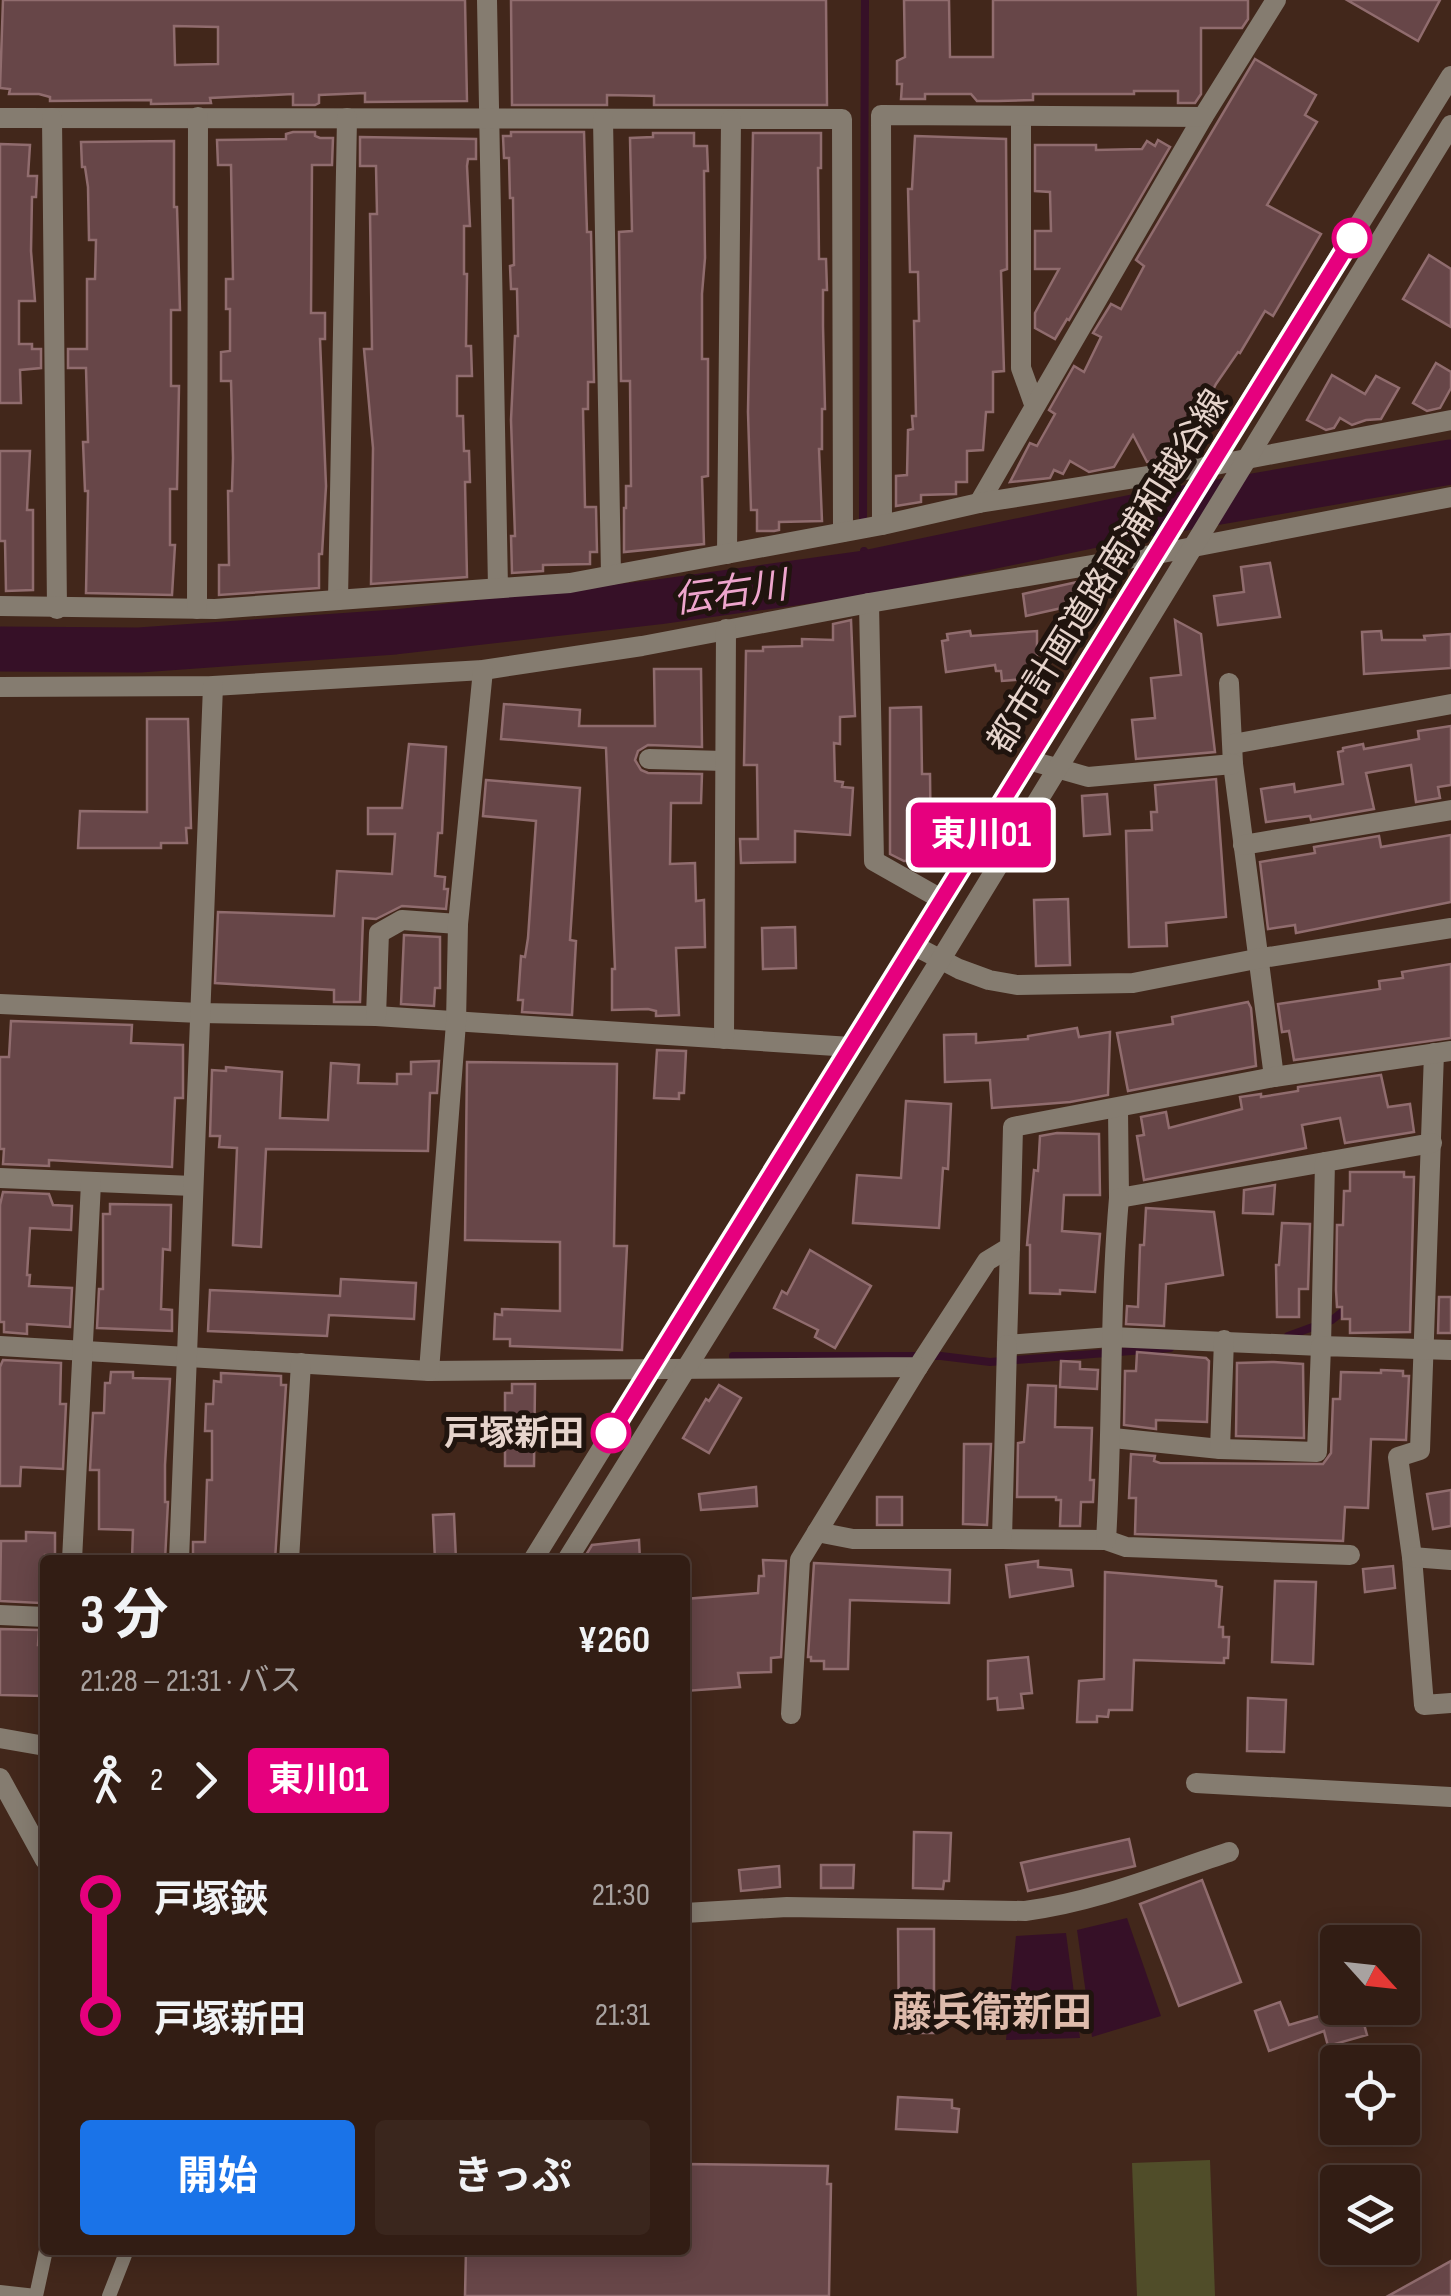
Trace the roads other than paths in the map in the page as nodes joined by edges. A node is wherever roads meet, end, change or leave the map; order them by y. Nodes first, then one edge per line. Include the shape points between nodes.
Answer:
1 (487, 0) edge
2 (1276, 0) edge
3 (1451, 76) edge
4 (1020, 116) junction
5 (488, 117) junction
6 (1203, 117) junction
7 (0, 118) edge
8 (52, 118) junction
9 (198, 118) junction
10 (346, 118) junction
11 (603, 120) junction
12 (731, 120) junction
13 (1451, 125) edge
14 (1034, 404) junction
15 (1451, 420) edge
16 (1248, 456) junction
17 (1210, 466) junction
18 (1451, 497) edge
19 (979, 502) junction
20 (882, 524) junction
21 (843, 532) junction
22 (1196, 539) junction
23 (1162, 547) junction
24 (727, 554) junction
25 (611, 575) junction
26 (498, 588) junction
27 (338, 600) junction
28 (868, 603) junction
29 (0, 606) edge
30 (57, 609) junction
31 (198, 609) junction
32 (726, 629) junction
33 (483, 670) junction
34 (1229, 683) dead end
35 (213, 686) junction
36 (0, 687) edge
37 (1451, 704) edge
38 (0, 706) edge
39 (1233, 754) junction
40 (649, 760) dead end
41 (1028, 760) junction
42 (726, 761) junction
43 (1054, 770) junction
44 (1451, 810) edge
45 (1242, 845) junction
46 (941, 899) junction
47 (458, 924) junction
48 (1451, 928) edge
49 (914, 945) junction
50 (1256, 958) junction
51 (941, 959) junction
52 (0, 1004) edge
53 (200, 1014) junction
54 (376, 1016) junction
55 (456, 1023) junction
56 (724, 1039) junction
57 (851, 1048) junction
58 (1443, 1052) edge
59 (1274, 1077) junction
60 (1118, 1109) junction
61 (1432, 1143) junction
62 (1326, 1162) junction
63 (0, 1178) edge
64 (92, 1183) junction
65 (194, 1186) junction
66 (1119, 1198) junction
67 (1010, 1247) junction
68 (1111, 1338) junction
69 (1224, 1340) junction
70 (1007, 1345) junction
71 (0, 1346) edge
72 (1321, 1346) junction
73 (1424, 1349) junction
74 (1451, 1350) edge
75 (82, 1351) junction
76 (187, 1356) junction
77 (301, 1363) junction
78 (918, 1366) junction
79 (685, 1368) junction
80 (650, 1370) junction
81 (429, 1371) junction
82 (1112, 1438) junction
83 (1220, 1448) junction
84 (818, 1532) junction
85 (1002, 1539) junction
86 (1106, 1540) junction
87 (72, 1555) edge
88 (179, 1555) edge
89 (290, 1555) edge
90 (536, 1555) edge
91 (569, 1555) edge
92 (1350, 1556) dead end
93 (1412, 1557) junction
94 (1451, 1560) edge
95 (0, 1614) edge
96 (40, 1616) edge
97 (1451, 1703) edge
98 (791, 1714) dead end
99 (0, 1738) edge
100 (40, 1745) edge
101 (0, 1778) edge
102 (1196, 1783) dead end
103 (1451, 1797) edge
104 (40, 1851) edge
105 (1229, 1852) dead end
106 (690, 1913) edge
107 (45, 2255) edge
108 (125, 2255) edge
109 (0, 2292) edge
110 (36, 2296) edge
111 (109, 2296) edge

1 - 5 street
2 - 6 street
3 - 17 street, 都市計画道路南浦和越谷線
4 - 6 street
4 - 14 street via 1021,368
4 - 20 street via 881,115
5 - 10 street
5 - 11 street
5 - 26 street
6 - 14 street
7 - 8 street
8 - 9 street
8 - 30 street
9 - 10 street
9 - 31 street
10 - 27 street
11 - 12 street
11 - 25 street
12 - 21 street via 842,118
12 - 24 street
13 - 16 street, 都市計画道路南浦和越谷線
14 - 19 street
15 - 16 street
16 - 17 street
16 - 22 street, 都市計画道路南浦和越谷線
17 - 19 street
17 - 23 street, 都市計画道路南浦和越谷線
18 - 22 street
19 - 20 street
20 - 21 street
21 - 24 street
22 - 23 street
22 - 43 street, 都市計画道路南浦和越谷線
23 - 28 street
23 - 41 street, 都市計画道路南浦和越谷線
24 - 25 street
25 - 26 street
26 - 27 street
27 - 31 street
28 - 32 street
28 - 46 street via 874,861
29 - 30 street
30 - 31 street
32 - 33 street
32 - 42 street
33 - 35 street
33 - 47 street
34 - 39 street
35 - 36 street
35 - 53 street
36 - 38 street
37 - 39 street
39 - 43 street via 1088,777
39 - 45 street
40 - 42 street
41 - 43 street
41 - 46 street, 都市計画道路南浦和越谷線
42 - 56 street
43 - 51 street, 都市計画道路南浦和越谷線
44 - 45 street
45 - 50 street
46 - 49 street, 都市計画道路南浦和越谷線
47 - 54 street via 402,920 380,933
47 - 55 street
48 - 50 street
49 - 51 street
49 - 57 street, 都市計画道路南浦和越谷線
50 - 51 street via 1133,983 1050,985 989,980
50 - 59 street
51 - 79 street, 都市計画道路南浦和越谷線
52 - 53 street
53 - 54 street
53 - 65 street
54 - 55 street
55 - 56 street
55 - 81 street
56 - 57 street
57 - 80 street, 都市計画道路南浦和越谷線
58 - 59 street
58 - 61 street
59 - 60 street
60 - 66 street
60 - 67 street via 1013,1127
61 - 62 street
61 - 73 street
62 - 66 street
62 - 72 street
63 - 64 street
64 - 65 street
64 - 75 street
65 - 76 street
66 - 68 street
67 - 70 street
67 - 78 street via 987,1261
68 - 69 street
68 - 70 street
68 - 82 street
69 - 72 street
69 - 83 street
70 - 85 street
71 - 75 street
72 - 73 street
72 - 83 street via 1317,1452
73 - 74 street
73 - 93 street via 1420,1450 1398,1457
75 - 76 street
75 - 87 street
76 - 77 street
76 - 88 street
77 - 81 street
77 - 89 street
78 - 79 street
78 - 84 street
79 - 80 street
79 - 91 street, 都市計画道路南浦和越谷線
80 - 81 street
80 - 90 street, 都市計画道路南浦和越谷線
82 - 83 street
82 - 86 street
84 - 85 street via 854,1540
84 - 98 street via 800,1560
85 - 86 street
86 - 92 street via 1126,1548
93 - 94 street
93 - 97 street via 1424,1705
95 - 96 street
99 - 100 street
101 - 104 street
102 - 103 street
105 - 106 street via 1064,1906 1025,1911 788,1907
107 - 110 lane
108 - 111 lane
109 - 110 lane

